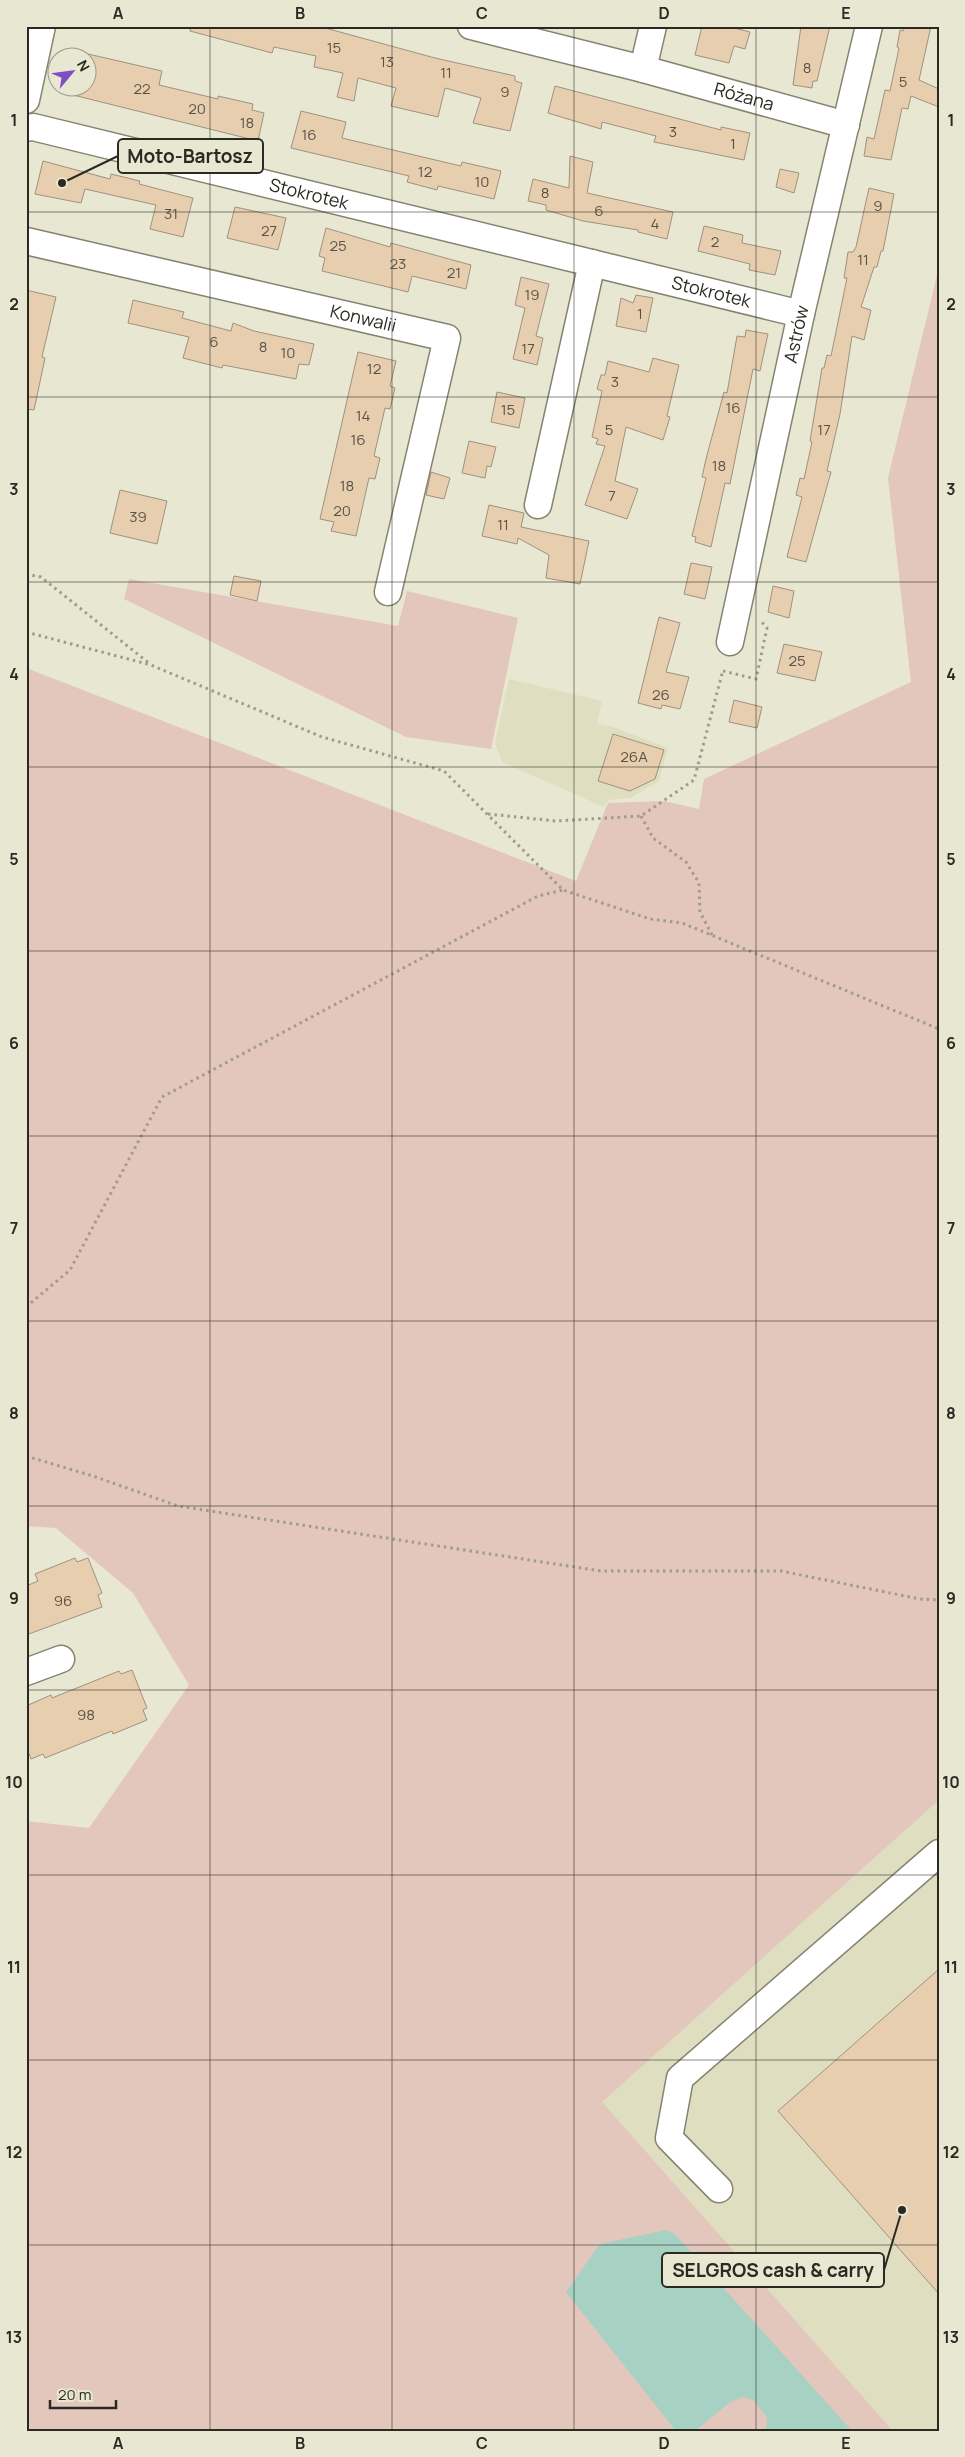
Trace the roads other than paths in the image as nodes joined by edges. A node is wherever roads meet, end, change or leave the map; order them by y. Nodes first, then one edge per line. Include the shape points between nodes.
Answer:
1 (42, 26) edge
2 (471, 26) edge
3 (653, 26) edge
4 (869, 26) edge
5 (644, 70) junction
6 (26, 100) edge
7 (846, 125) junction
8 (26, 128) edge
9 (26, 241) edge
10 (592, 263) junction
11 (801, 314) junction
12 (538, 505) dead end
13 (388, 592) dead end
14 (730, 642) road end
15 (61, 1659) dead end
16 (26, 1672) edge
17 (939, 1853) edge
18 (720, 2189) dead end

1 - 6 street
2 - 5 street, Różana
3 - 5 street
4 - 7 street, Astrów
5 - 7 street, Różana
7 - 11 street, Astrów
8 - 10 street, Stokrotek via 43,129
9 - 13 street, Konwalii via 447,338
10 - 11 street, Stokrotek
10 - 12 street
11 - 14 street, Astrów
15 - 16 street
17 - 18 street via 680,2078 669,2138

